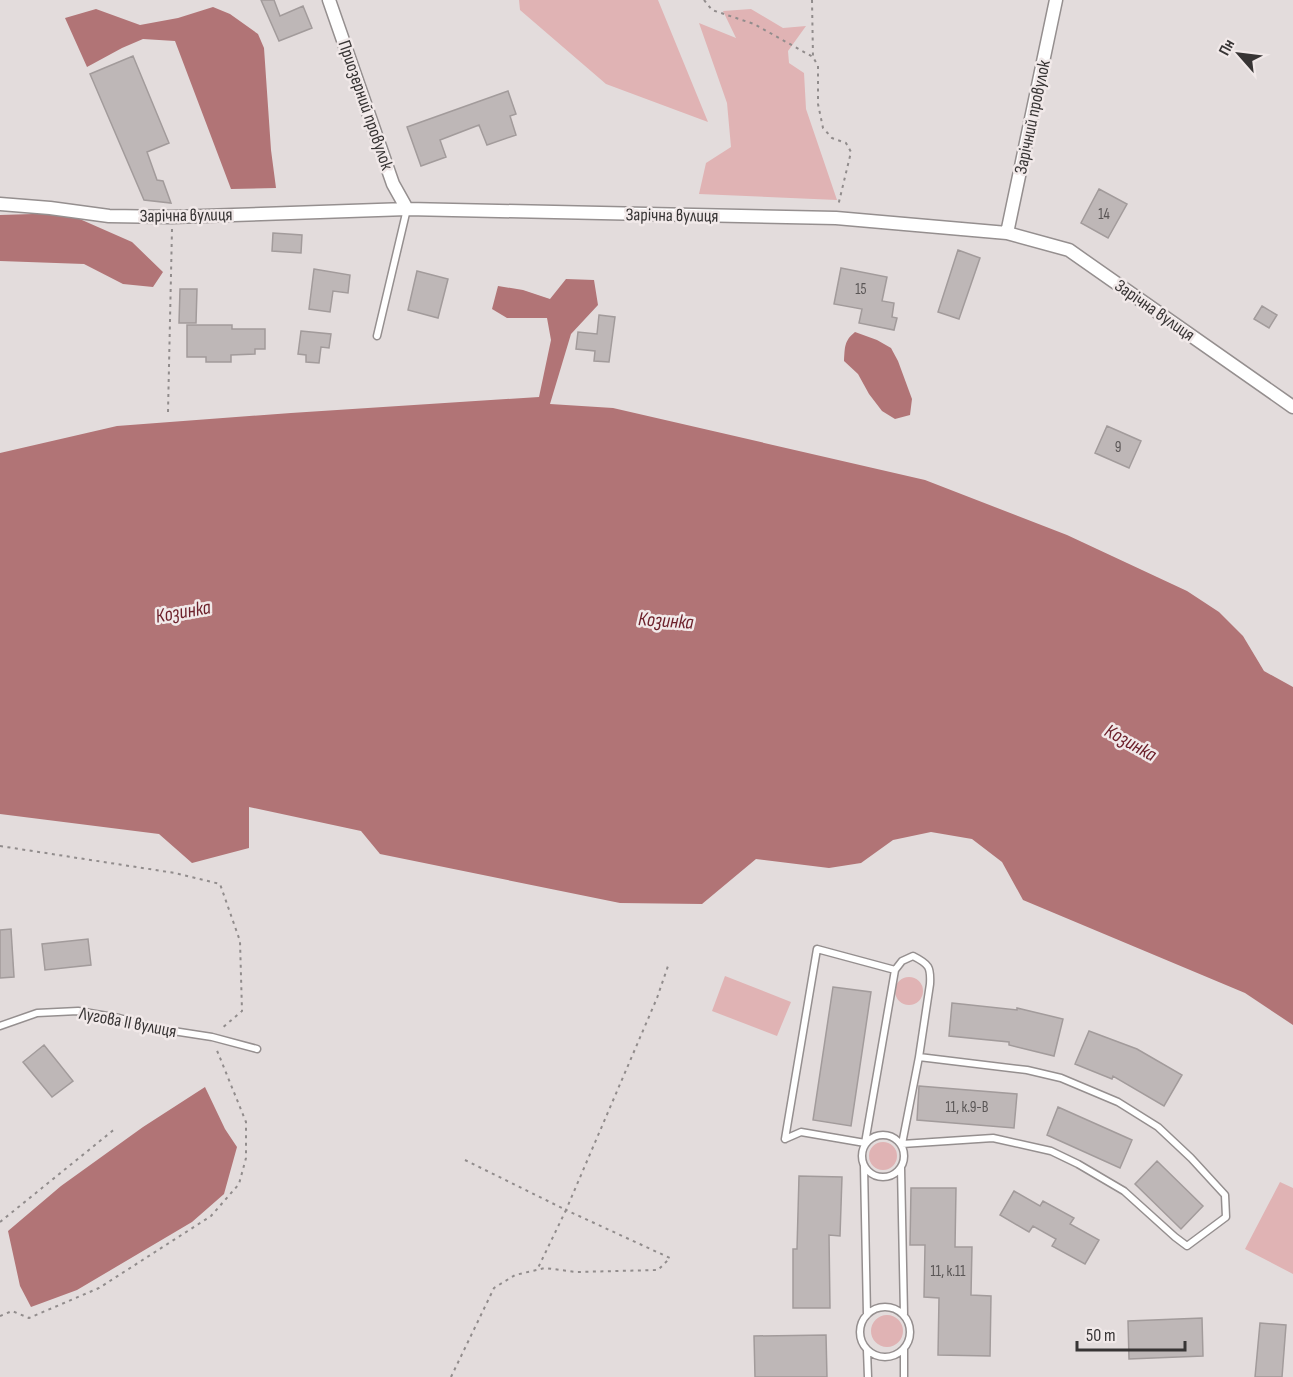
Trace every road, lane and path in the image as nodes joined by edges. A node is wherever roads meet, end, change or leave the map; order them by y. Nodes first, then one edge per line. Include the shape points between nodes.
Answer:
1 (329, 0) edge
2 (704, 0) edge
3 (812, 0) edge
4 (1056, 0) edge
5 (813, 57) junction
6 (0, 204) edge
7 (407, 209) junction
8 (172, 217) junction
9 (836, 218) junction
10 (1007, 234) junction
11 (377, 336) dead end
12 (1293, 407) edge
13 (168, 412) dead end
14 (0, 846) edge
15 (668, 966) dead end
16 (895, 970) junction
17 (0, 1026) edge
18 (212, 1037) junction
19 (257, 1049) dead end
20 (919, 1057) junction
21 (116, 1128) dead end
22 (865, 1143) junction
23 (902, 1144) junction
24 (465, 1160) dead end
25 (864, 1166) junction
26 (901, 1168) junction
27 (566, 1210) junction
28 (0, 1222) edge
29 (537, 1270) junction
30 (904, 1314) junction
31 (867, 1315) junction
32 (0, 1316) edge
33 (904, 1349) junction
34 (867, 1350) junction
35 (452, 1377) edge
36 (868, 1377) edge
37 (904, 1377) edge

1 - 7 street, Приозерний провулок via 393,184
2 - 5 path via 711,10 754,24
3 - 5 path
4 - 10 street, Зарічний провулок
5 - 9 path via 818,66 818,104 823,128 832,138 846,143 850,152
6 - 8 street, Зарічна вулиця via 109,216
7 - 8 street, Зарічна вулиця
7 - 9 street, Зарічна вулиця
7 - 11 lane
8 - 13 path
9 - 10 street, Зарічна вулиця
10 - 12 street, Зарічна вулиця via 1069,250
14 - 18 path via 176,873 220,884 240,941 242,1011
15 - 27 path
16 - 20 lane via 902,961 914,956 926,962 931,972
16 - 22 lane
16 - 22 lane via 817,949 785,1139 801,1132
17 - 18 lane, Лугова II вулиця via 37,1014 78,1011
18 - 19 lane, Лугова II вулиця
18 - 32 path via 246,1122 246,1158 239,1184 211,1216 99,1288 29,1318 12,1311
20 - 23 lane
20 - 23 lane via 1027,1070 1061,1078 1118,1102 1158,1127 1191,1158 1225,1195 1226,1217 1187,1246 1124,1191 1051,1151 993,1138
21 - 28 path
22 - 23 lane via 884,1135
22 - 25 lane
23 - 26 lane via 905,1157
24 - 27 path
25 - 26 lane via 882,1178
25 - 31 lane
26 - 30 lane
27 - 29 path
27 - 29 path via 670,1258 658,1270
29 - 35 path via 515,1275 494,1288
30 - 31 lane via 881,1307
30 - 33 lane via 911,1335
31 - 34 lane via 860,1329
33 - 34 lane via 890,1357
33 - 37 lane
34 - 36 lane

